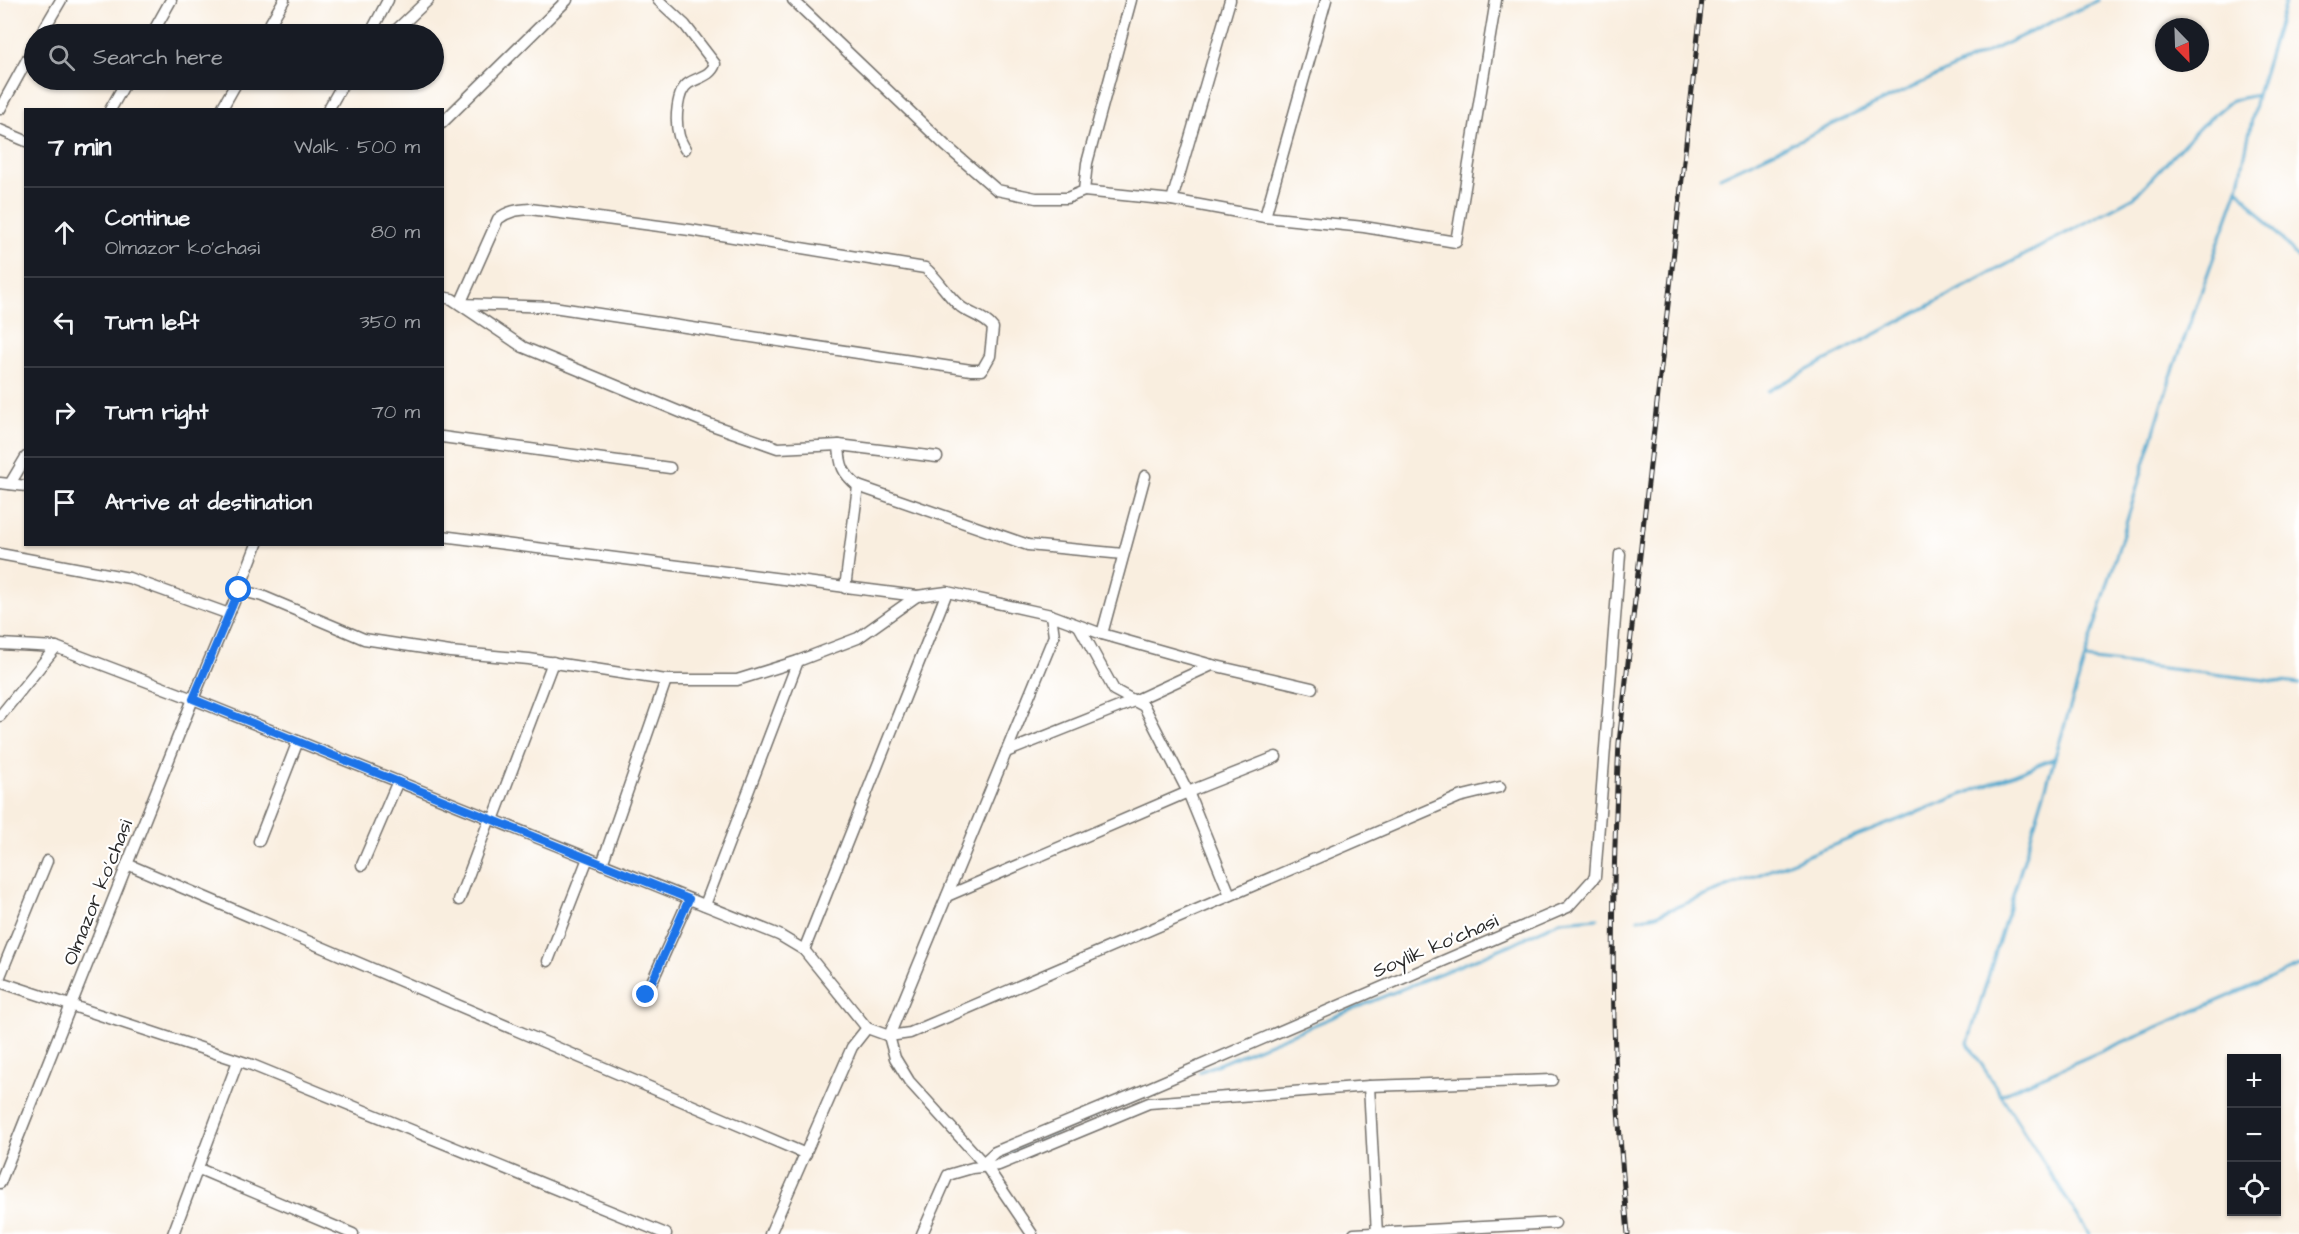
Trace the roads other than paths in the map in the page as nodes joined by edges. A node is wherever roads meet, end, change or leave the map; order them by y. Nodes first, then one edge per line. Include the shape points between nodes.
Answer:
1 (61, 0) edge
2 (171, 0) edge
3 (284, 0) edge
4 (388, 0) edge
5 (428, 0) edge
6 (567, 0) edge
7 (658, 0) edge
8 (794, 0) edge
9 (1131, 0) edge
10 (1230, 0) edge
11 (1326, 0) edge
12 (1497, 0) edge
13 (47, 24) edge
14 (158, 24) edge
15 (270, 24) edge
16 (375, 24) edge
17 (403, 24) edge
18 (24, 65) edge
19 (121, 90) edge
20 (232, 90) edge
21 (339, 90) edge
22 (111, 108) edge
23 (222, 108) edge
24 (329, 108) edge
25 (0, 109) edge
26 (444, 121) edge
27 (0, 130) edge
28 (24, 140) edge
29 (685, 149) dead end
30 (1084, 191) junction
31 (1172, 200) junction
32 (1265, 217) junction
33 (444, 297) edge
34 (460, 304) junction
35 (444, 437) edge
36 (839, 445) junction
37 (937, 457) dead end
38 (24, 460) edge
39 (670, 468) dead end
40 (1145, 476) dead end
41 (5, 484) edge
42 (24, 486) edge
43 (858, 486) junction
44 (444, 536) edge
45 (256, 546) edge
46 (0, 554) edge
47 (1123, 554) junction
48 (1620, 554) dead end
49 (845, 588) junction
50 (239, 590) junction
51 (947, 592) junction
52 (917, 596) junction
53 (229, 614) junction
54 (1051, 615) junction
55 (1078, 626) junction
56 (1102, 634) junction
57 (0, 644) edge
58 (56, 647) junction
59 (798, 661) junction
60 (553, 662) junction
61 (1212, 665) junction
62 (666, 680) junction
63 (1312, 688) dead end
64 (193, 699) junction
65 (1134, 701) junction
66 (0, 716) edge
67 (298, 741) junction
68 (1006, 752) junction
69 (1276, 757) dead end
70 (398, 781) junction
71 (1500, 787) dead end
72 (1188, 792) junction
73 (491, 819) junction
74 (259, 841) dead end
75 (588, 858) junction
76 (47, 861) dead end
77 (127, 864) junction
78 (602, 864) junction
79 (362, 865) dead end
80 (947, 896) junction
81 (1230, 896) junction
82 (689, 899) junction
83 (459, 900) dead end
84 (705, 906) junction
85 (804, 950) junction
86 (548, 961) dead end
87 (0, 976) edge
88 (0, 982) edge
89 (646, 995) dead end
90 (71, 1006) junction
91 (867, 1028) junction
92 (889, 1036) junction
93 (238, 1061) junction
94 (1552, 1080) dead end
95 (1369, 1086) junction
96 (1144, 1090) junction
97 (1149, 1102) junction
98 (806, 1154) junction
99 (985, 1164) junction
100 (199, 1169) junction
101 (0, 1183) edge
102 (1555, 1223) dead end
103 (1377, 1233) edge
104 (173, 1234) edge
105 (353, 1234) edge
106 (666, 1234) edge
107 (770, 1234) edge
108 (922, 1234) edge
109 (1032, 1234) edge
110 (1354, 1234) edge

1 - 13 street
2 - 14 street
3 - 15 street
4 - 16 street
5 - 17 street
6 - 26 street
7 - 29 street via 685,25 715,64 710,73 689,83 682,93 677,120
8 - 30 street via 946,146 998,190 1036,198 1067,198
9 - 30 street via 1087,163
10 - 31 street
11 - 32 street
12 - 32 street via 1456,242
18 - 25 street
19 - 22 street
20 - 23 street
21 - 24 street
27 - 28 street
30 - 31 street
31 - 32 street
33 - 34 street
34 - 34 street via 498,219 514,210 530,209 925,268 960,306 987,321 993,328 993,342 982,370 971,370 553,307
34 - 36 street via 524,347 709,424 778,448
35 - 39 street
36 - 37 street
36 - 43 street via 846,476
38 - 41 street
40 - 47 street
41 - 42 street
43 - 47 street via 1028,545
43 - 49 street
44 - 49 street
45 - 50 street, Olmazor ko'chasi
46 - 53 street via 129,578
47 - 56 street
48 - 96 street, Soylik ko'chasi via 1595,877 1568,907
49 - 52 street
50 - 53 street, Olmazor ko'chasi
50 - 60 street via 364,639
51 - 52 street
51 - 54 street
51 - 85 street
52 - 59 street via 858,638
53 - 64 street, Olmazor ko'chasi
54 - 55 street
54 - 68 street via 1054,636
55 - 56 street
55 - 65 street via 1114,690
56 - 61 street
57 - 58 street
58 - 64 street
58 - 66 street
59 - 62 street via 737,680
59 - 84 street
60 - 62 street
60 - 73 street
61 - 63 street
61 - 65 street
62 - 78 street
64 - 67 street
64 - 77 street, Olmazor ko'chasi
65 - 68 street
65 - 72 street via 1144,706
67 - 70 street
67 - 74 street
68 - 80 street
69 - 72 street
70 - 73 street
70 - 79 street
71 - 81 street via 1459,797
72 - 80 street
72 - 81 street
73 - 75 street
73 - 83 street
75 - 78 street
75 - 86 street
76 - 87 street
77 - 90 street, Olmazor ko'chasi
77 - 98 street
78 - 82 street
80 - 92 street
81 - 92 street via 910,1033
82 - 84 street
82 - 89 street
84 - 85 street via 779,935
85 - 91 street
88 - 90 street
90 - 93 street
90 - 101 street, Olmazor ko'chasi
91 - 92 street
91 - 98 street via 852,1047
92 - 99 street via 895,1058 909,1081
93 - 100 street
93 - 106 street
94 - 95 street
95 - 97 street
95 - 103 street
96 - 97 street
96 - 99 street, Soylik ko'chasi via 995,1152
97 - 99 street via 999,1165
98 - 107 street
99 - 108 street via 948,1175
99 - 109 street
100 - 104 street
100 - 105 street
102 - 103 street
103 - 110 street

